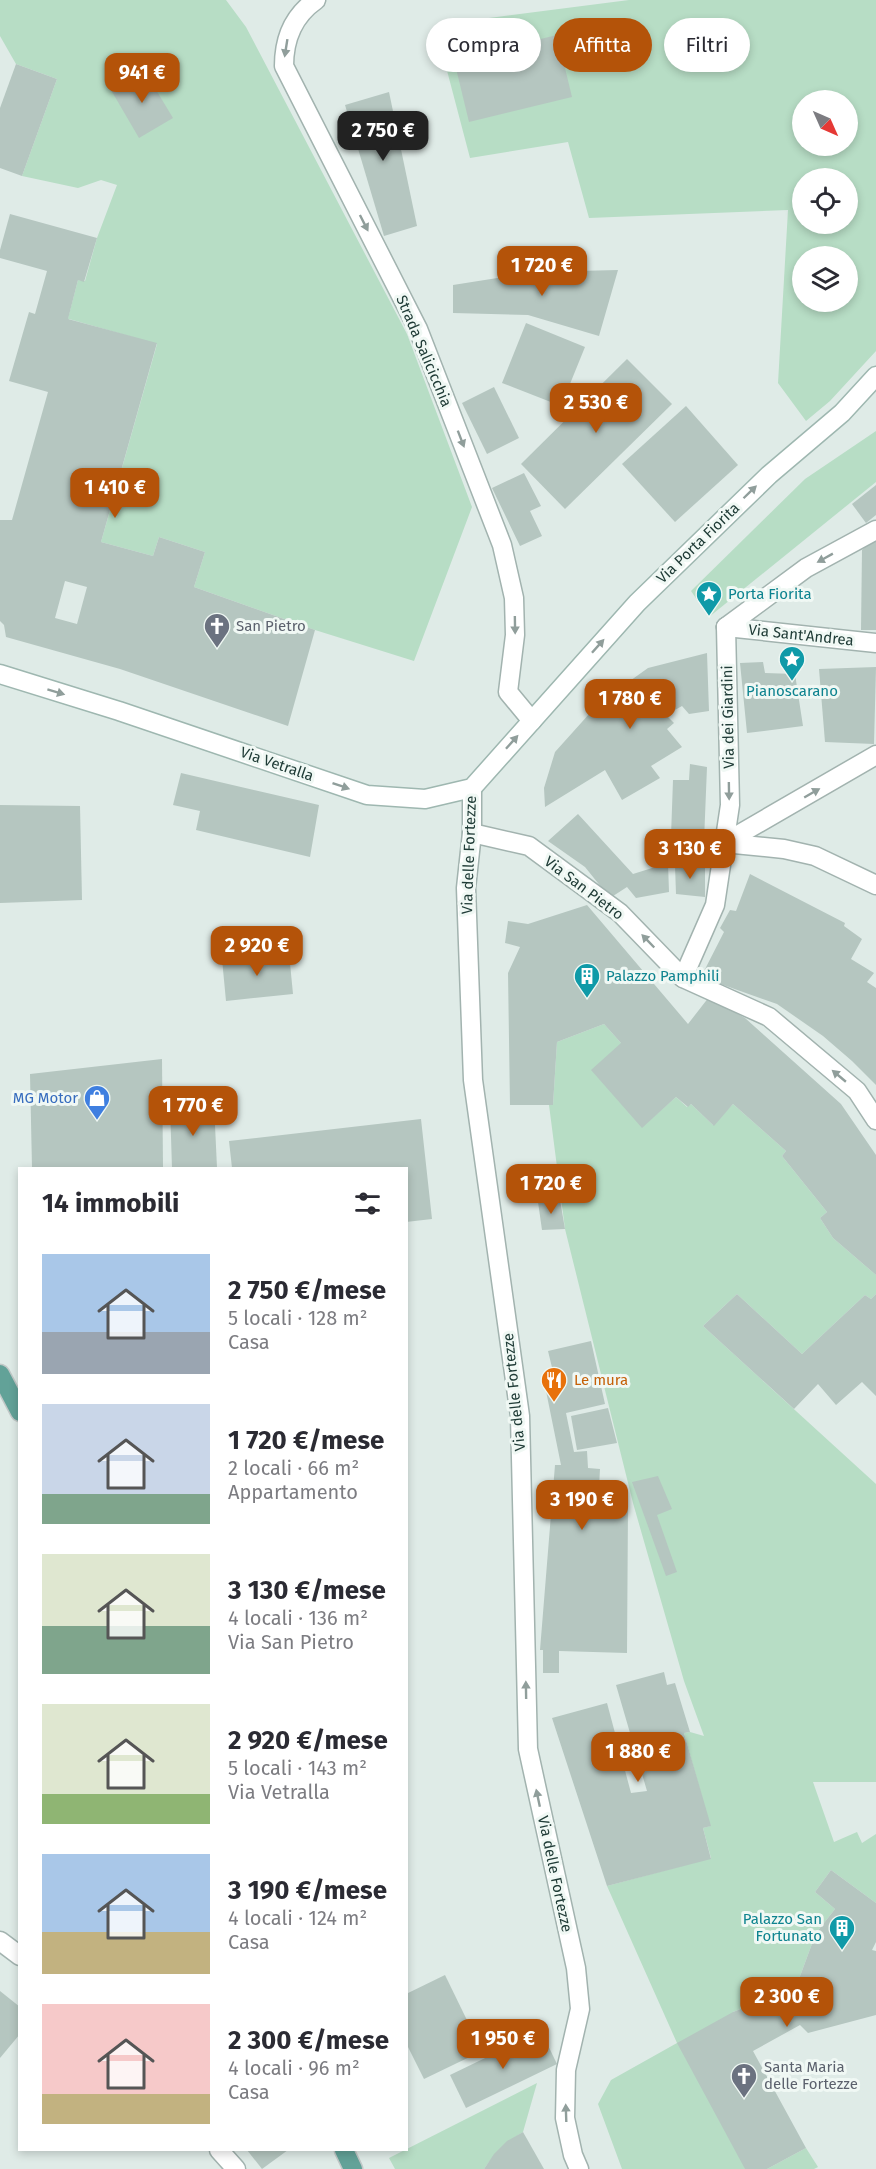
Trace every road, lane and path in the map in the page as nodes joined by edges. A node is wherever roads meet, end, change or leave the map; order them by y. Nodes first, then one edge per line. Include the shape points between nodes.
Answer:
1 (316, 0) edge
2 (876, 376) edge
3 (876, 530) edge
4 (726, 627) junction
5 (876, 643) edge
6 (0, 674) edge
7 (531, 721) junction
8 (876, 755) edge
9 (472, 788) junction
10 (472, 833) junction
11 (724, 843) junction
12 (876, 885) edge
13 (683, 978) junction
14 (876, 1120) edge
15 (0, 1374) edge
16 (18, 1408) edge
17 (0, 1941) edge
18 (18, 1954) edge
19 (220, 2151) edge
20 (344, 2151) edge
21 (236, 2169) edge
22 (352, 2169) edge
23 (579, 2169) edge

1 -> 7 street, Strada Salicicchia via 306,7 288,35 284,66 418,329 502,545 514,598 515,635 508,692
7 -> 2 street, Via Porta Fiorita via 637,603
3 -> 4 street via 806,568
4 - 5 street, Via Sant'Andrea
4 -> 11 street, Via dei Giardini via 730,805
6 -> 9 street, Via Vetralla via 367,795 425,799
9 -> 7 street
11 -> 8 street
9 - 10 street, Via delle Fortezze
13 -> 10 street, Via San Pietro via 620,913 529,846
23 -> 10 street, Via delle Fortezze via 565,2118 566,2070 580,2010 576,1968 528,1749 520,1416 473,1080 466,888
11 - 12 street via 815,856
11 - 13 street, Via dei Giardini via 715,905
14 -> 13 street, Via San Pietro via 857,1091 769,1017
15 - 16 main road
17 - 18 street
19 - 21 street
20 - 22 main road

